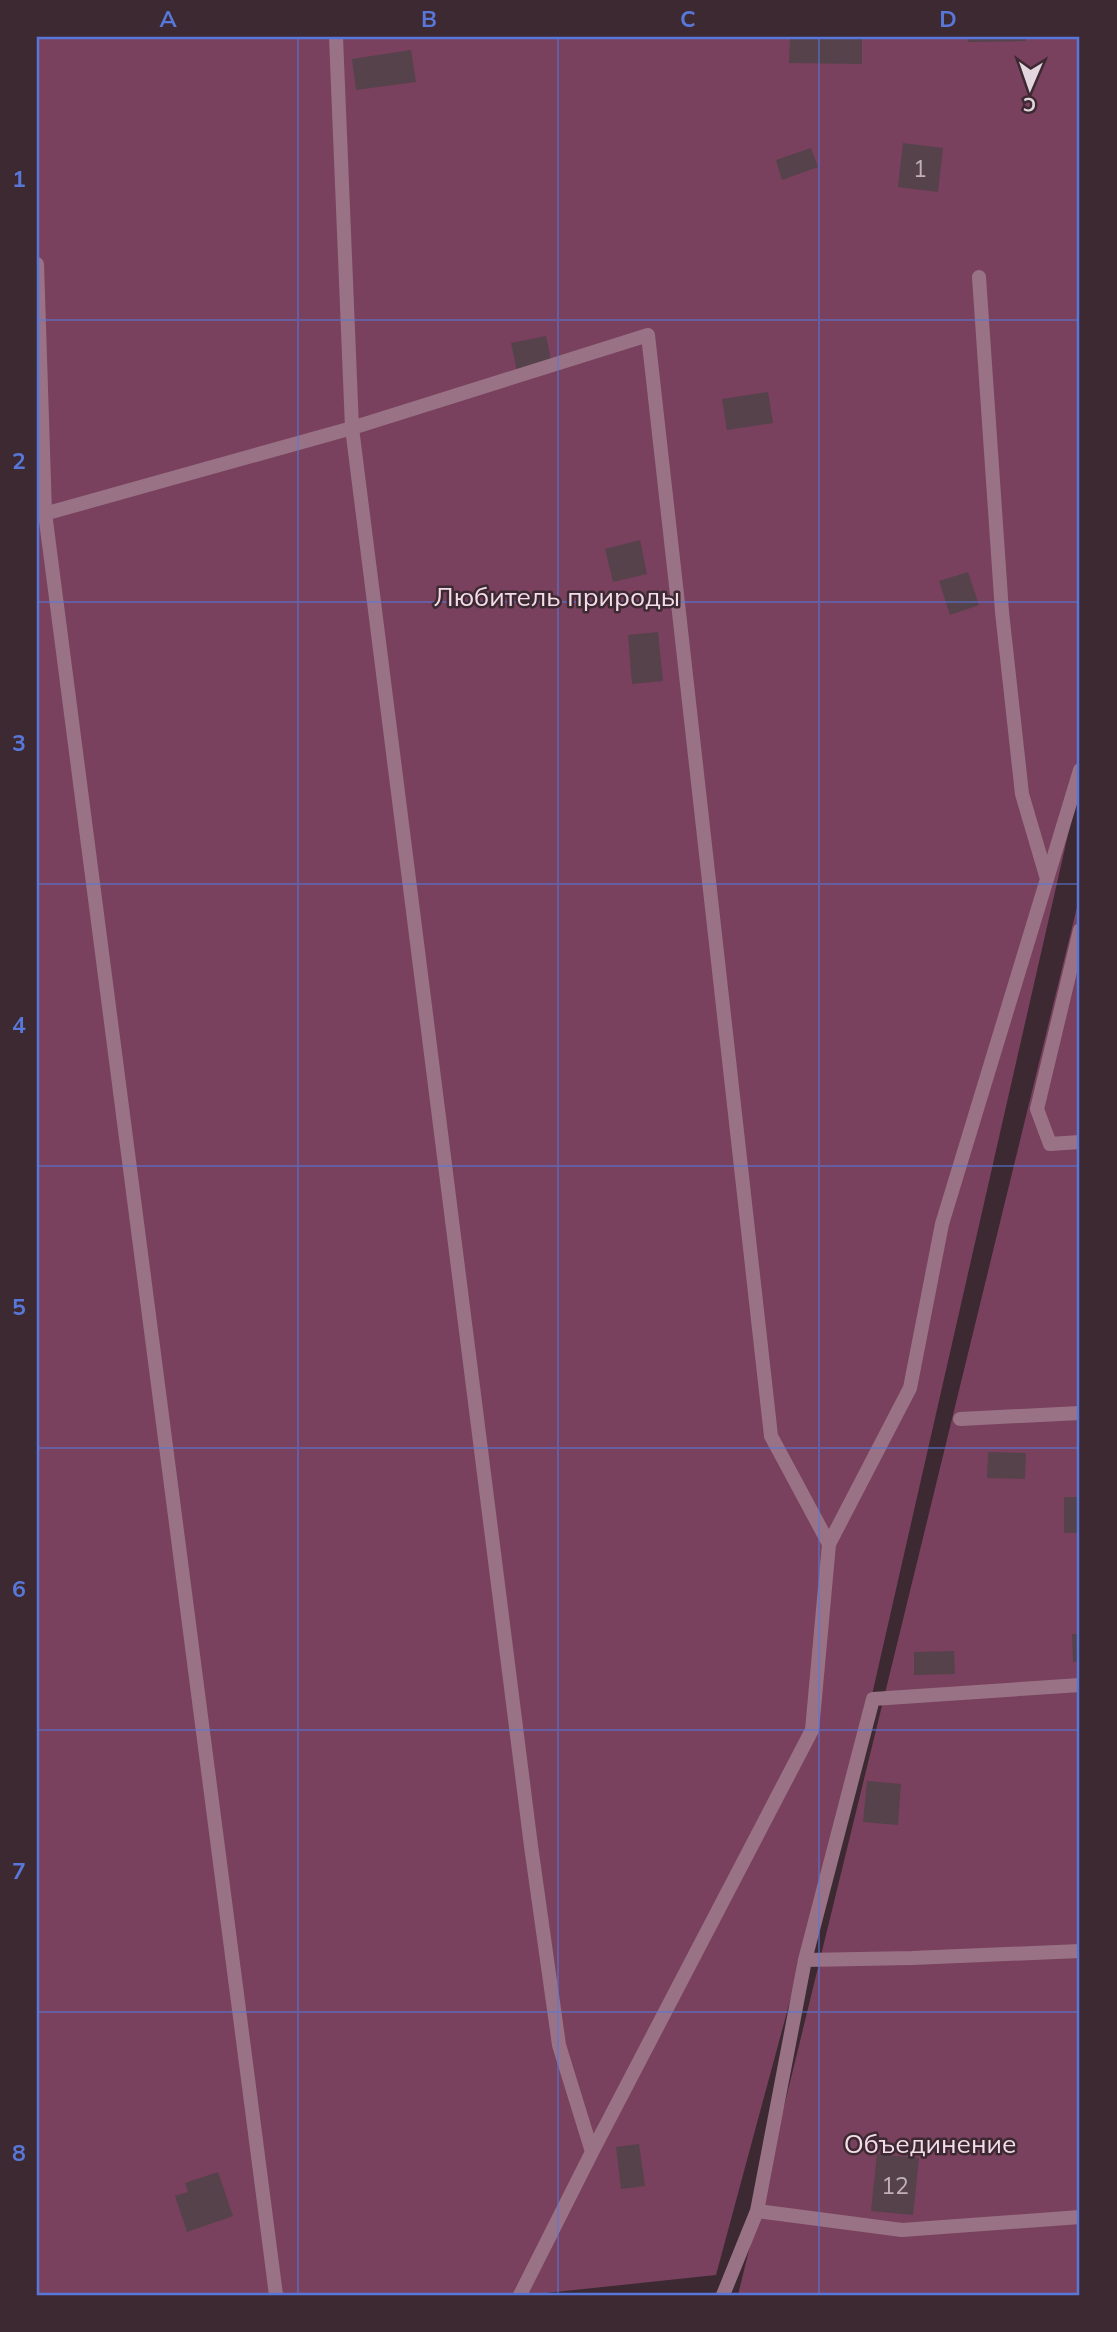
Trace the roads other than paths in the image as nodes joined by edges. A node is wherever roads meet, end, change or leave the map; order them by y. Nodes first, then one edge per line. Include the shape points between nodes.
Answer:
1 (336, 37) edge
2 (37, 264) edge
3 (979, 276) dead end
4 (352, 428) junction
5 (41, 515) edge
6 (1080, 770) edge
7 (1046, 879) junction
8 (1080, 930) edge
9 (1080, 1142) edge
10 (1080, 1413) edge
11 (960, 1419) dead end
12 (829, 1544) junction
13 (1080, 1685) edge
14 (1080, 1951) edge
15 (805, 1959) junction
16 (592, 2152) junction
17 (757, 2211) junction
18 (1080, 2217) edge
19 (276, 2295) edge
20 (520, 2295) edge
21 (723, 2295) edge

1 - 4 lane
2 - 5 lane
3 - 7 lane via 1002,612 1019,768
4 - 5 lane
4 - 12 lane via 648,335 771,1436
4 - 16 lane via 531,1846 559,2045
5 - 19 lane
6 - 7 lane
7 - 12 lane via 942,1224 910,1388
8 - 9 lane via 1037,1109 1050,1144
10 - 11 lane
12 - 16 lane via 812,1730
13 - 15 lane via 873,1699
14 - 15 lane
15 - 17 lane
16 - 20 lane
17 - 18 lane via 902,2230
17 - 21 lane

